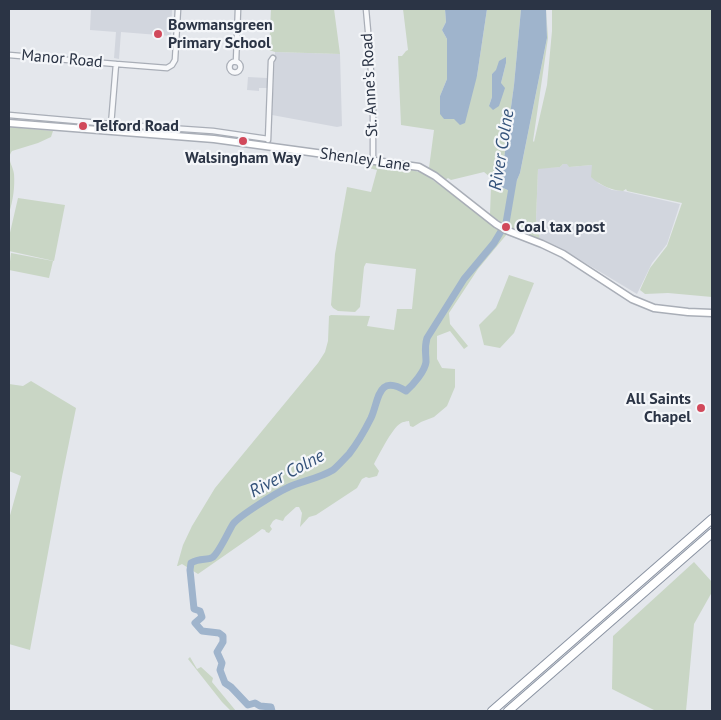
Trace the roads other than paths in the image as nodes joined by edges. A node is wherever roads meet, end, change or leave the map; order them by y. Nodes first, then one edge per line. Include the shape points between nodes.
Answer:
1 (178, 9) edge
2 (238, 9) edge
3 (366, 9) edge
4 (9, 55) edge
5 (272, 58) dead end
6 (236, 62) dead end
7 (116, 64) junction
8 (9, 115) edge
9 (9, 123) edge
10 (111, 128) junction
11 (268, 139) junction
12 (267, 147) junction
13 (373, 160) junction
14 (712, 313) edge
15 (712, 519) edge
16 (712, 533) edge
17 (492, 711) edge
18 (508, 711) edge

1 - 7 street via 172,65 167,68
2 - 6 street
3 - 13 street, St. Anne's Road via 372,82
4 - 7 street, Manor Road
5 - 11 street
7 - 10 street
8 - 10 street, Shenley Lane
9 - 10 main road, Shenley Lane
10 - 11 street, Shenley Lane via 213,131
10 - 12 main road, Shenley Lane
11 - 12 street
12 - 13 main road, Shenley Lane
13 - 14 main road, Shenley Lane via 424,169 496,224 563,254 632,298 654,308
15 - 17 highway
16 - 18 highway

